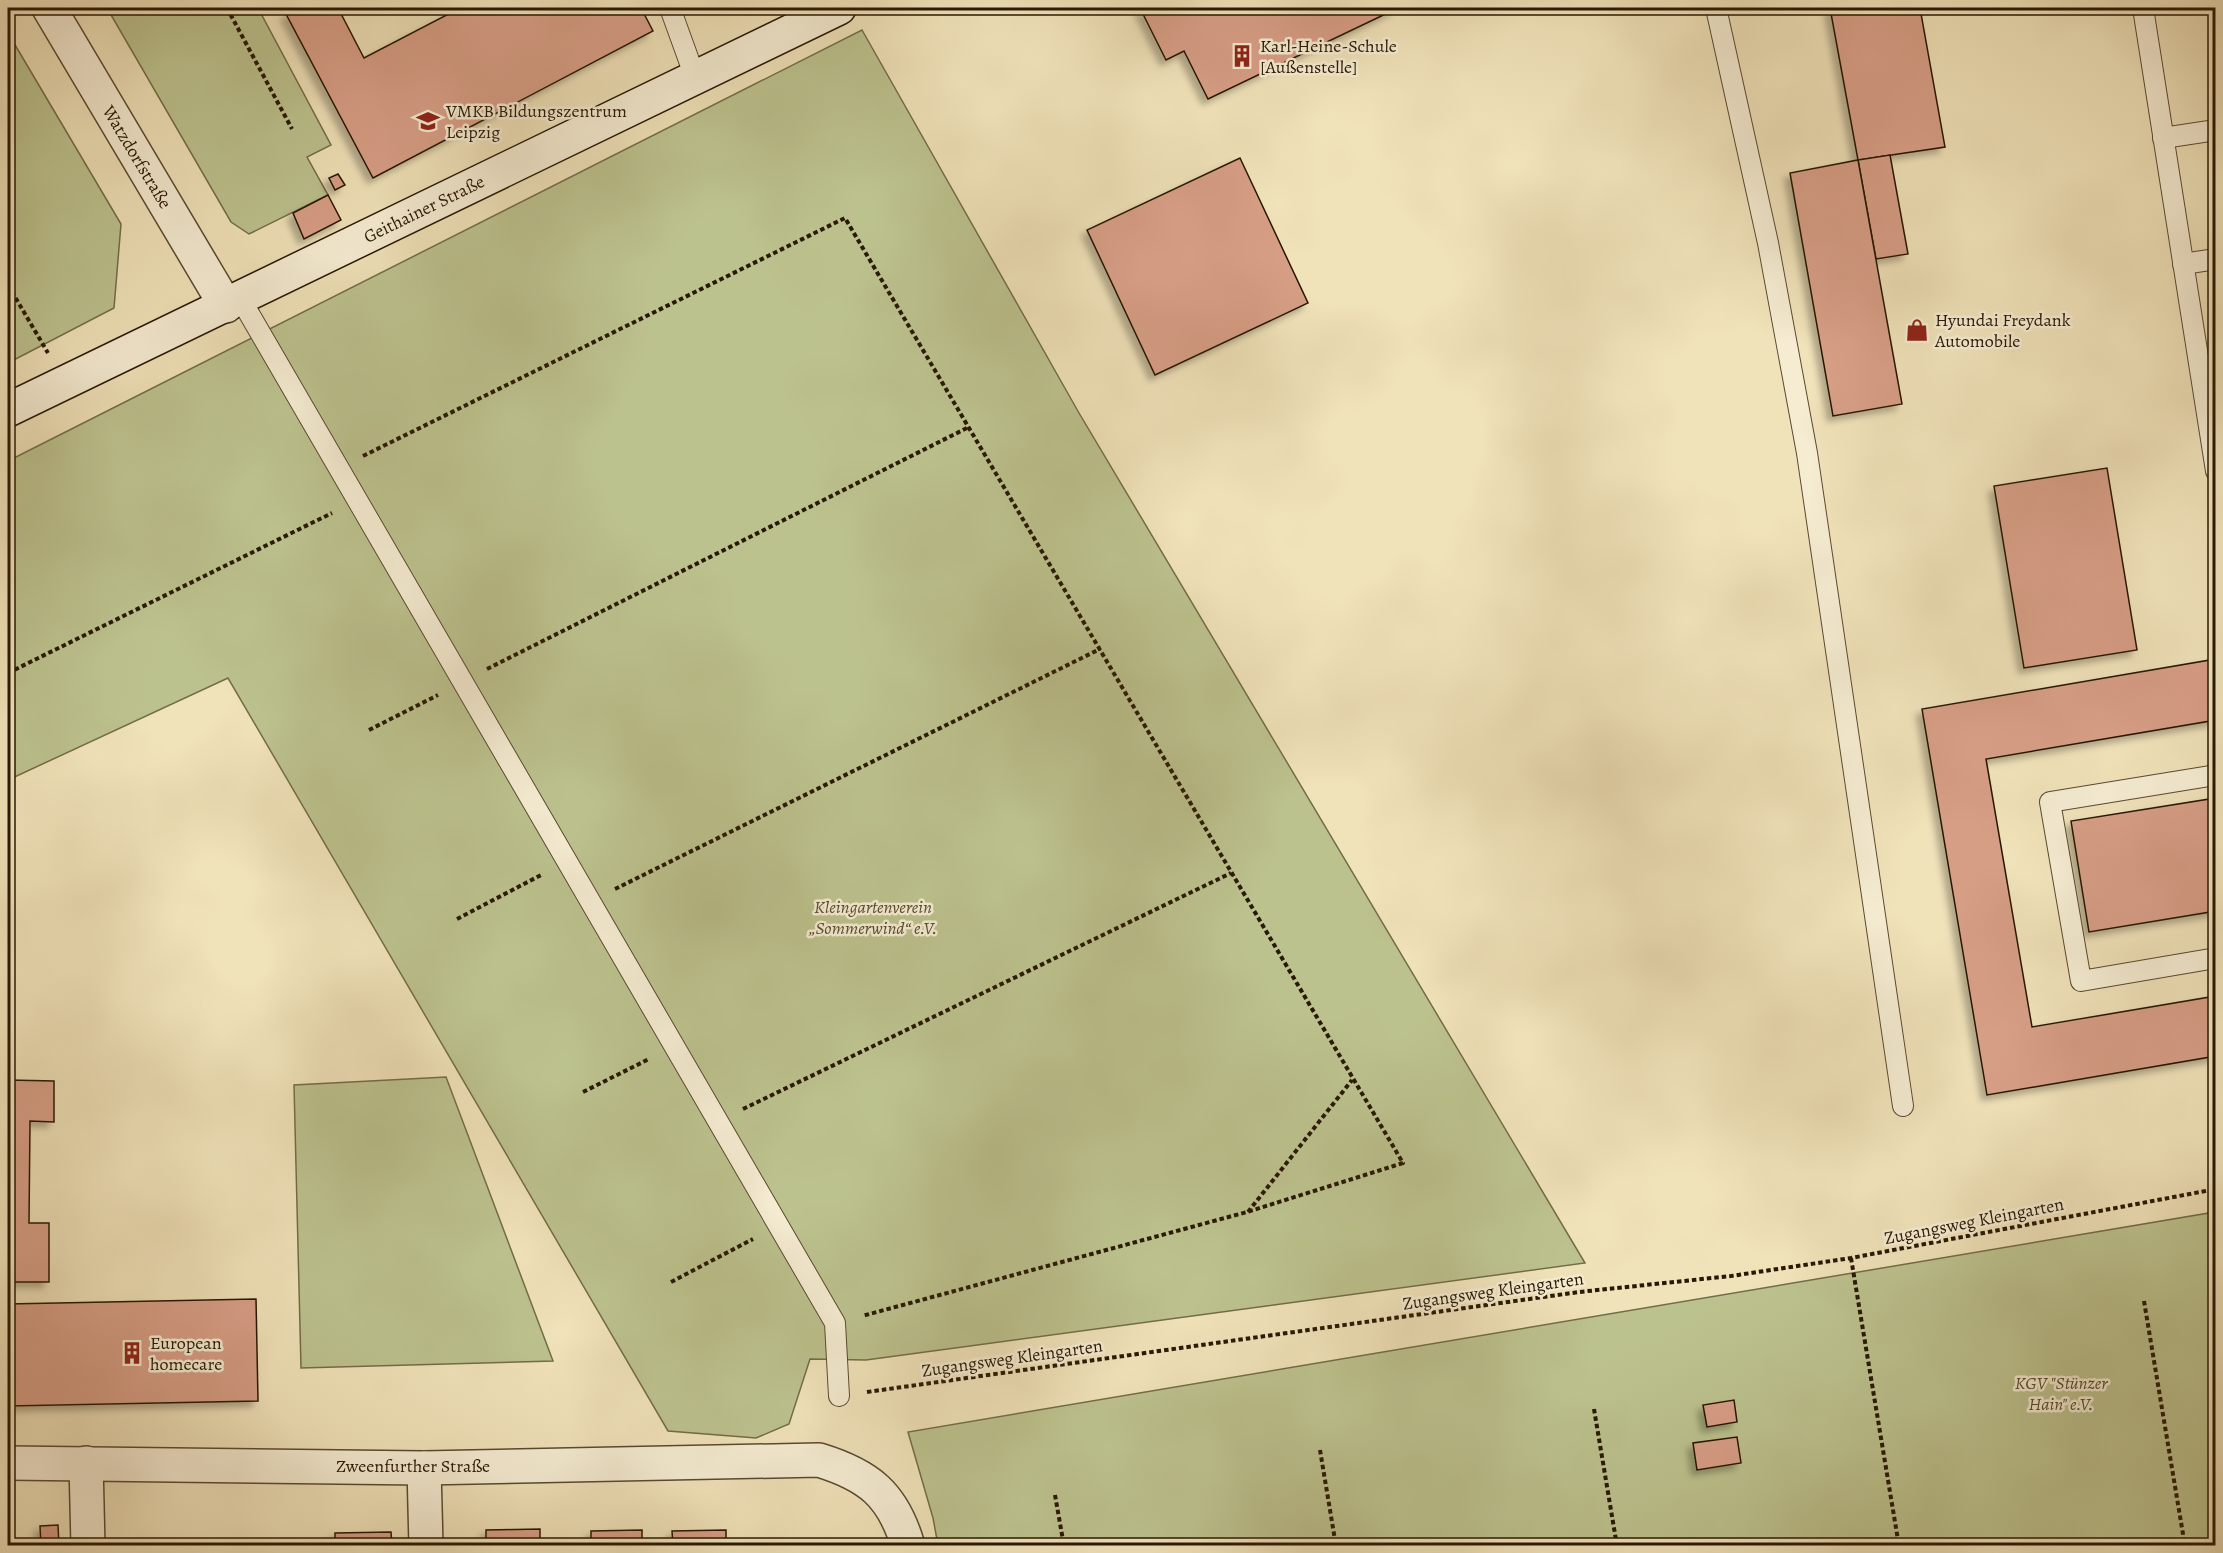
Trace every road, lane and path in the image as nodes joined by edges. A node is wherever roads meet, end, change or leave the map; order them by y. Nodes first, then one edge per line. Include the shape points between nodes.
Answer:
1 (49, 8) edge
2 (227, 8) edge
3 (670, 8) edge
4 (839, 8) edge
5 (1716, 8) edge
6 (2143, 8) edge
7 (695, 77) junction
8 (292, 129) dead end
9 (2216, 130) edge
10 (2163, 138) junction
11 (2216, 259) edge
12 (2183, 264) junction
13 (8, 285) edge
14 (233, 302) junction
15 (66, 382) junction
16 (8, 410) edge
17 (967, 428) junction
18 (338, 468) junction
19 (2216, 471) edge
20 (357, 500) junction
21 (1100, 649) junction
22 (8, 673) edge
23 (462, 682) junction
24 (369, 730) dead end
25 (2216, 775) edge
26 (566, 862) junction
27 (1231, 873) junction
28 (590, 902) junction
29 (457, 919) dead end
30 (2216, 958) edge
31 (674, 1046) junction
32 (1352, 1080) junction
33 (583, 1092) dead end
34 (1903, 1106) dead end
35 (717, 1122) junction
36 (2216, 1189) edge
37 (1247, 1212) junction
38 (778, 1226) junction
39 (1851, 1258) junction
40 (671, 1282) dead end
41 (2144, 1301) dead end
42 (835, 1323) junction
43 (839, 1396) joint
44 (1594, 1409) dead end
45 (1320, 1450) dead end
46 (8, 1463) edge
47 (86, 1463) junction
48 (424, 1468) junction
49 (1055, 1495) dead end
50 (88, 1545) edge
51 (426, 1545) edge
52 (908, 1545) edge
53 (1064, 1545) edge
54 (1336, 1545) edge
55 (1617, 1545) edge
56 (1899, 1545) edge
57 (2185, 1545) edge

1 - 14 street, Watzdorfstraße
2 - 8 path
3 - 7 lane
4 - 7 street, Geithainer Straße
5 - 34 lane via 1768,243 1806,453
6 - 10 lane
7 - 14 street, Geithainer Straße
9 - 10 lane
10 - 12 lane
11 - 12 lane
12 - 19 lane
13 - 15 path
14 - 15 street, Geithainer Straße
14 - 18 lane
15 - 16 street, Geithainer Straße
17 - 18 path via 845,218
17 - 21 path
17 - 23 path
18 - 20 lane
20 - 22 path
20 - 23 lane
21 - 27 path
21 - 28 path
23 - 24 path
23 - 26 lane
25 - 30 lane via 2050,802 2081,981
26 - 28 lane
26 - 29 path
27 - 32 path
27 - 35 path
28 - 31 lane
31 - 33 path
31 - 35 lane
32 - 37 path
32 - 37 path via 1403,1163
35 - 38 lane
36 - 39 path, Zugangsweg Kleingarten
37 - 42 path
38 - 40 path
38 - 42 lane
39 - 43 path, Zugangsweg Kleingarten via 1579,1292
39 - 56 path
41 - 57 path
42 - 43 lane
44 - 55 path
45 - 54 path
46 - 47 street, Zweenfurther Straße
47 - 48 street, Zweenfurther Straße
47 - 50 street
48 - 51 street
48 - 52 street, Zweenfurther Straße via 819,1460 847,1468 884,1494 903,1527
49 - 53 path

